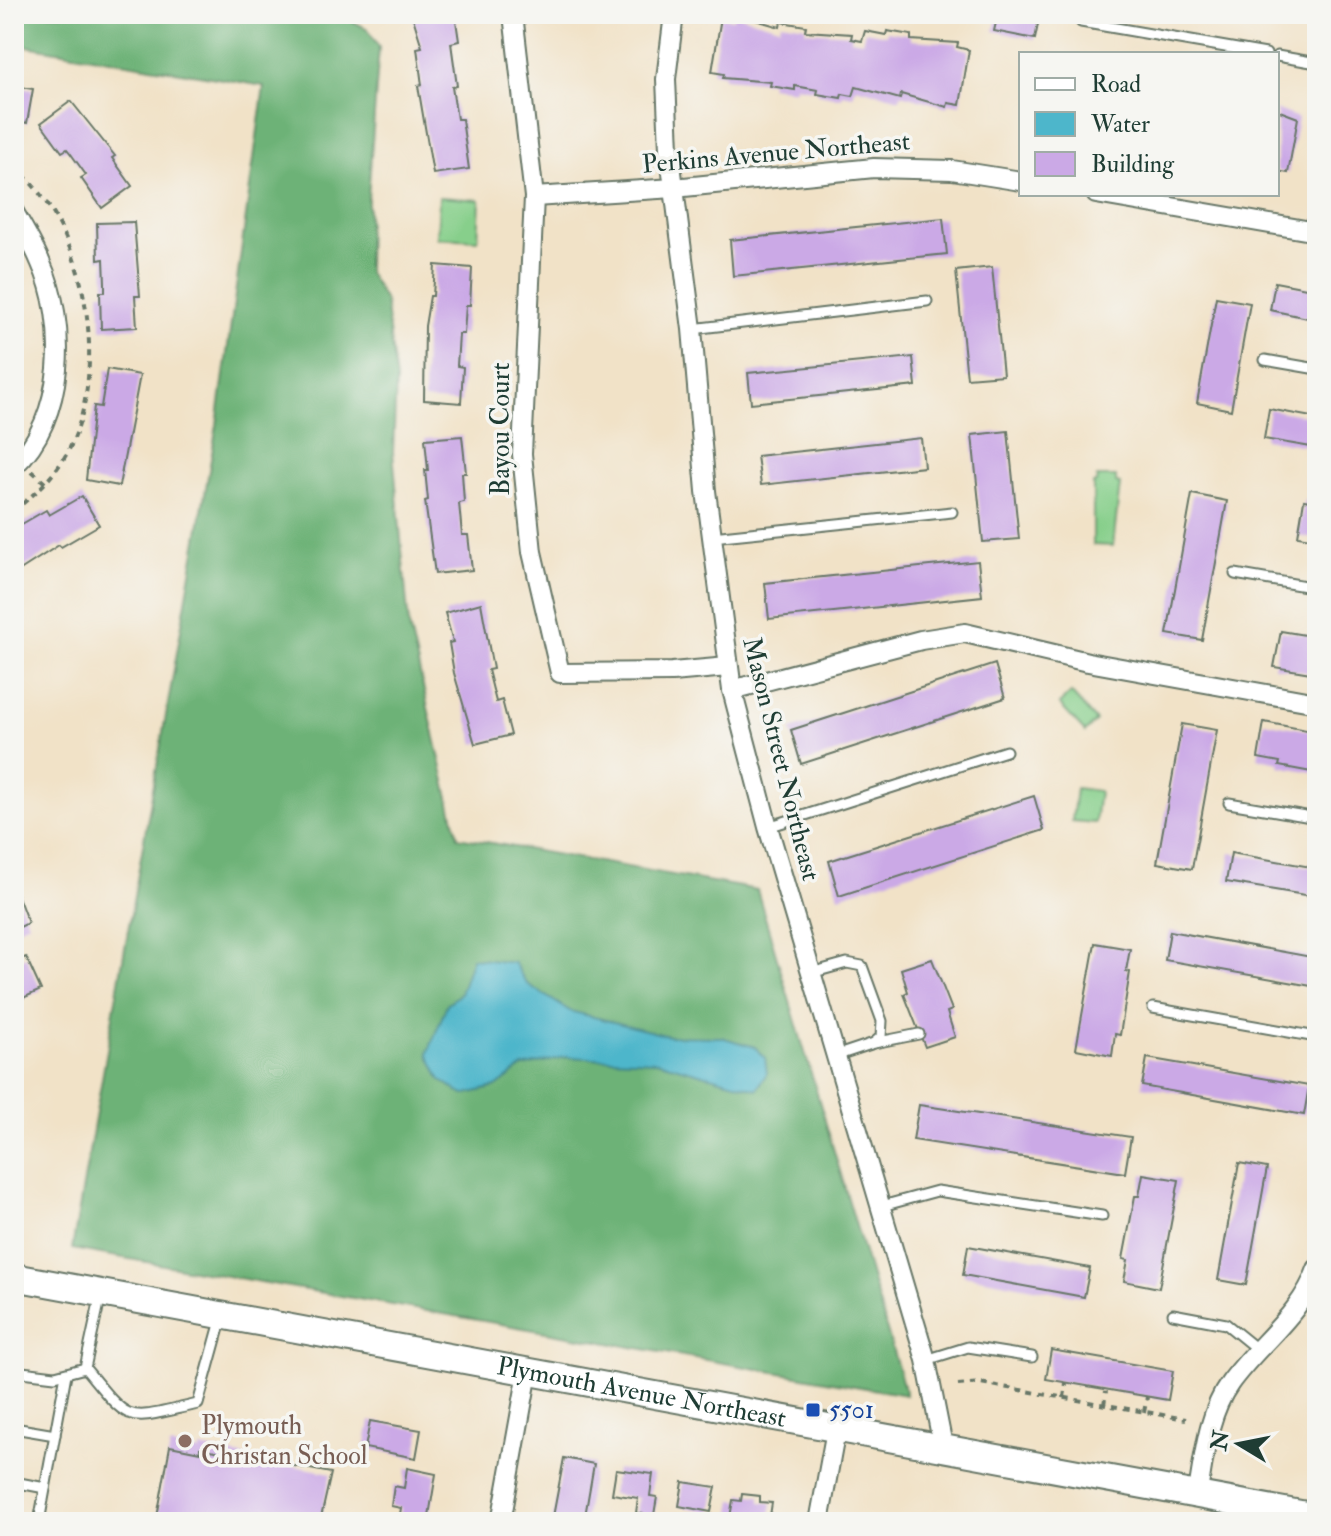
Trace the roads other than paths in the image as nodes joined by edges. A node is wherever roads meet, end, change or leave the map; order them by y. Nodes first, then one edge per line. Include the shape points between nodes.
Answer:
1 (513, 14) edge
2 (674, 14) edge
3 (1081, 22) dead end
4 (1254, 52) edge
5 (1279, 56) edge
6 (1317, 63) edge
7 (1019, 181) edge
8 (674, 188) junction
9 (1108, 196) edge
10 (534, 197) junction
11 (14, 212) edge
12 (1317, 232) edge
13 (927, 301) dead end
14 (692, 329) junction
15 (1265, 360) dead end
16 (1317, 369) edge
17 (23, 467) edge
18 (952, 512) dead end
19 (712, 537) junction
20 (1235, 574) dead end
21 (1317, 588) edge
22 (728, 667) junction
23 (732, 690) junction
24 (1317, 703) edge
25 (1006, 751) dead end
26 (1229, 803) dead end
27 (1317, 818) edge
28 (768, 827) junction
29 (811, 973) junction
30 (1153, 1008) dead end
31 (919, 1034) dead end
32 (1317, 1037) edge
33 (874, 1043) junction
34 (835, 1056) junction
35 (882, 1206) junction
36 (1102, 1216) dead end
37 (1317, 1269) edge
38 (14, 1277) edge
39 (101, 1292) junction
40 (223, 1314) junction
41 (1173, 1314) dead end
42 (1258, 1350) junction
43 (1032, 1357) dead end
44 (926, 1360) junction
45 (85, 1368) junction
46 (14, 1371) edge
47 (528, 1372) junction
48 (66, 1374) junction
49 (14, 1428) edge
50 (836, 1430) junction
51 (55, 1435) junction
52 (944, 1451) junction
53 (14, 1482) edge
54 (45, 1488) junction
55 (1197, 1497) junction
56 (1317, 1517) edge
57 (39, 1522) edge
58 (501, 1522) edge
59 (819, 1522) edge

1 - 10 street, Bayou Court
2 - 8 street, Mason Street Northeast via 666,79
3 - 4 lane
5 - 6 lane
7 - 8 street, Perkins Avenue Northeast via 900,167
8 - 10 street, Perkins Avenue Northeast
8 - 14 street, Mason Street Northeast
9 - 12 street
10 - 22 street, Bayou Court via 522,454 532,552 560,673
11 - 17 street via 42,264 56,320 56,367 46,421
13 - 14 lane
14 - 19 street, Mason Street Northeast
15 - 16 lane
18 - 19 lane
19 - 22 street, Mason Street Northeast
20 - 21 lane
22 - 23 street, Mason Street Northeast
23 - 24 street via 965,633 1088,662
23 - 28 street, Mason Street Northeast
25 - 28 lane
26 - 27 lane
28 - 29 street, Mason Street Northeast
29 - 33 lane via 847,963 867,970 882,1021 881,1037
29 - 34 street, Mason Street Northeast
30 - 32 lane
31 - 33 lane
33 - 34 lane
34 - 35 street, Mason Street Northeast
35 - 36 lane via 937,1191
35 - 44 street, Mason Street Northeast
37 - 42 street via 1303,1297
38 - 39 main road, Plymouth Avenue Northeast
39 - 40 main road, Plymouth Avenue Northeast
39 - 45 lane
40 - 45 lane via 198,1404 139,1417 121,1412
40 - 47 main road, Plymouth Avenue Northeast
41 - 42 lane via 1226,1324
42 - 55 street via 1219,1402
43 - 44 lane via 968,1347
44 - 52 street, Mason Street Northeast
45 - 48 lane
46 - 48 lane
47 - 50 main road, Plymouth Avenue Northeast
47 - 58 street
48 - 51 lane
49 - 51 lane
50 - 52 main road, Plymouth Avenue Northeast
50 - 59 street
51 - 54 lane
52 - 55 main road, Plymouth Avenue Northeast
53 - 54 lane
54 - 57 lane
55 - 56 main road, Plymouth Avenue Northeast

